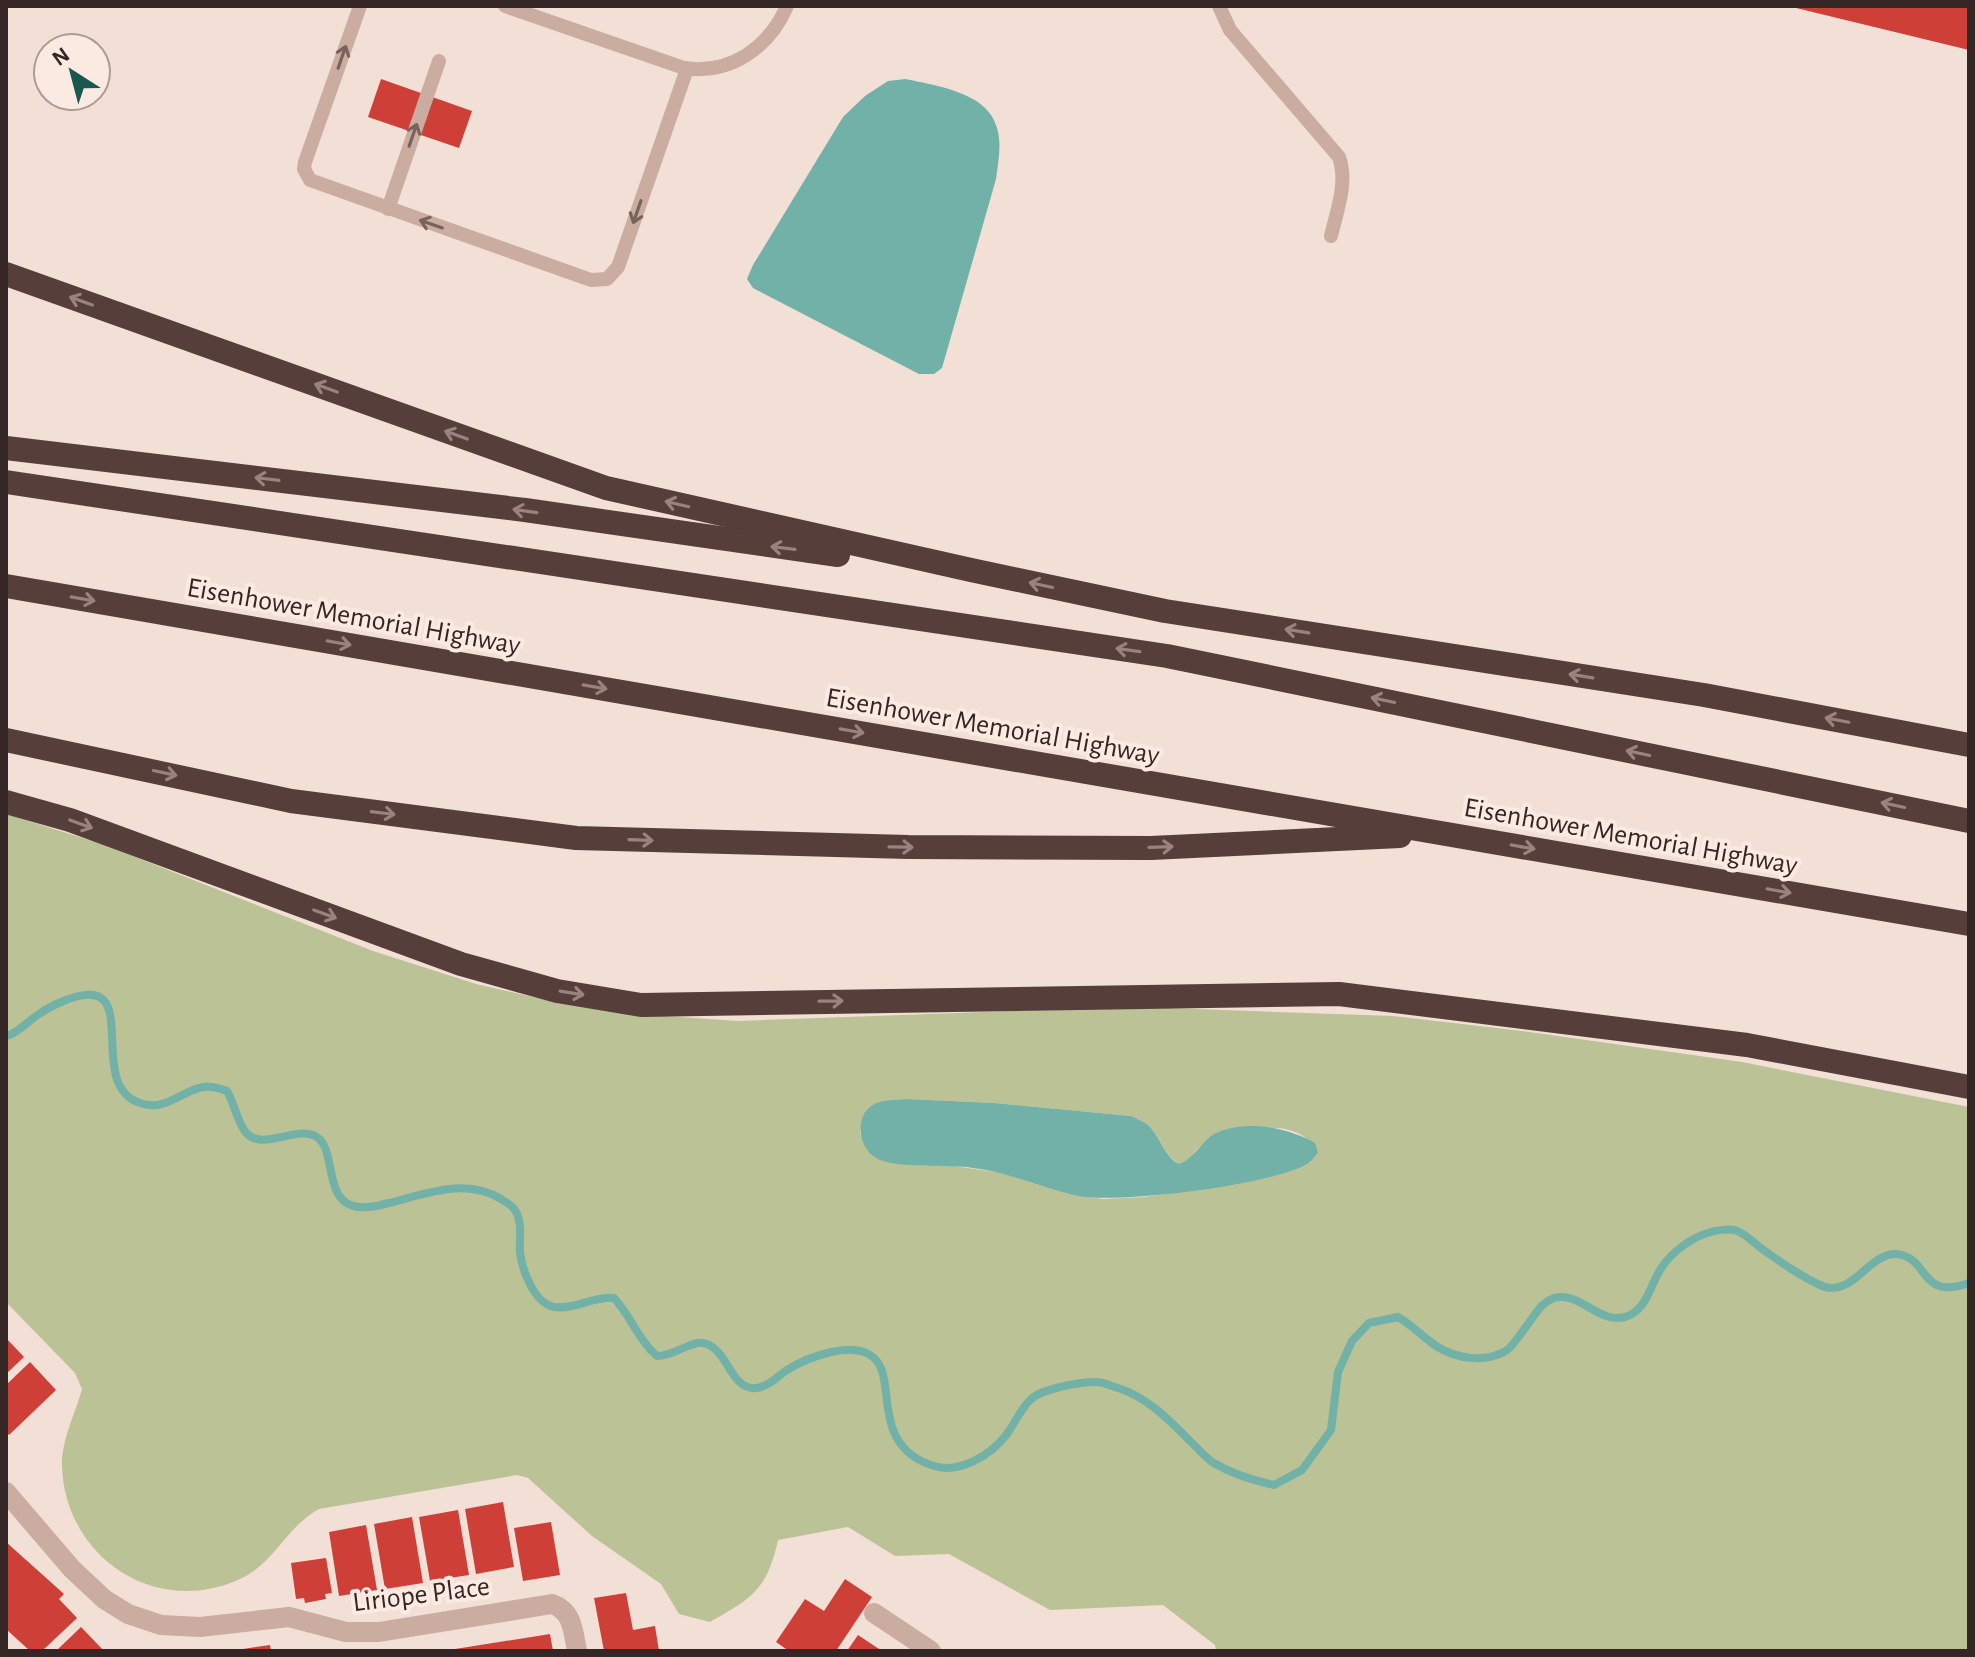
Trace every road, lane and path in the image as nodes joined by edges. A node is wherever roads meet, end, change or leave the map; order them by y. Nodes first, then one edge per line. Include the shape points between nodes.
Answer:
1 (360, 6) edge
2 (505, 6) edge
3 (787, 6) edge
4 (1219, 6) edge
5 (439, 61) dead end
6 (687, 69) junction
7 (388, 209) junction
8 (1331, 236) dead end
9 (6, 274) edge
10 (6, 448) edge
11 (6, 482) edge
12 (971, 570) junction
13 (6, 586) edge
14 (6, 740) edge
15 (1969, 745) edge
16 (6, 802) edge
17 (1969, 821) edge
18 (1446, 834) junction
19 (1969, 924) edge
20 (1969, 1087) edge
21 (6, 1492) edge
22 (874, 1613) dead end
23 (577, 1651) edge
24 (931, 1651) edge

7 -> 1 lane via 316,184 304,169
2 - 6 lane
3 - 6 lane via 757,49 723,66
4 - 8 lane via 1230,30 1339,157 1344,176
7 -> 5 lane
6 -> 7 lane via 618,267 607,279 591,280
12 -> 9 highway via 606,488
12 -> 10 highway
17 -> 11 highway via 1167,656
15 -> 12 highway via 1704,695 1165,611
13 -> 18 highway, Eisenhower Memorial Highway
14 -> 18 highway via 291,801 576,838 1151,848
16 -> 20 highway via 70,820 461,964 557,991 641,1005 1339,994 1747,1045
18 -> 19 highway, Eisenhower Memorial Highway
21 - 23 street, Liriope Place via 90,1588 144,1621 181,1628 289,1617 346,1632 379,1632 552,1604 568,1615
22 - 24 street

